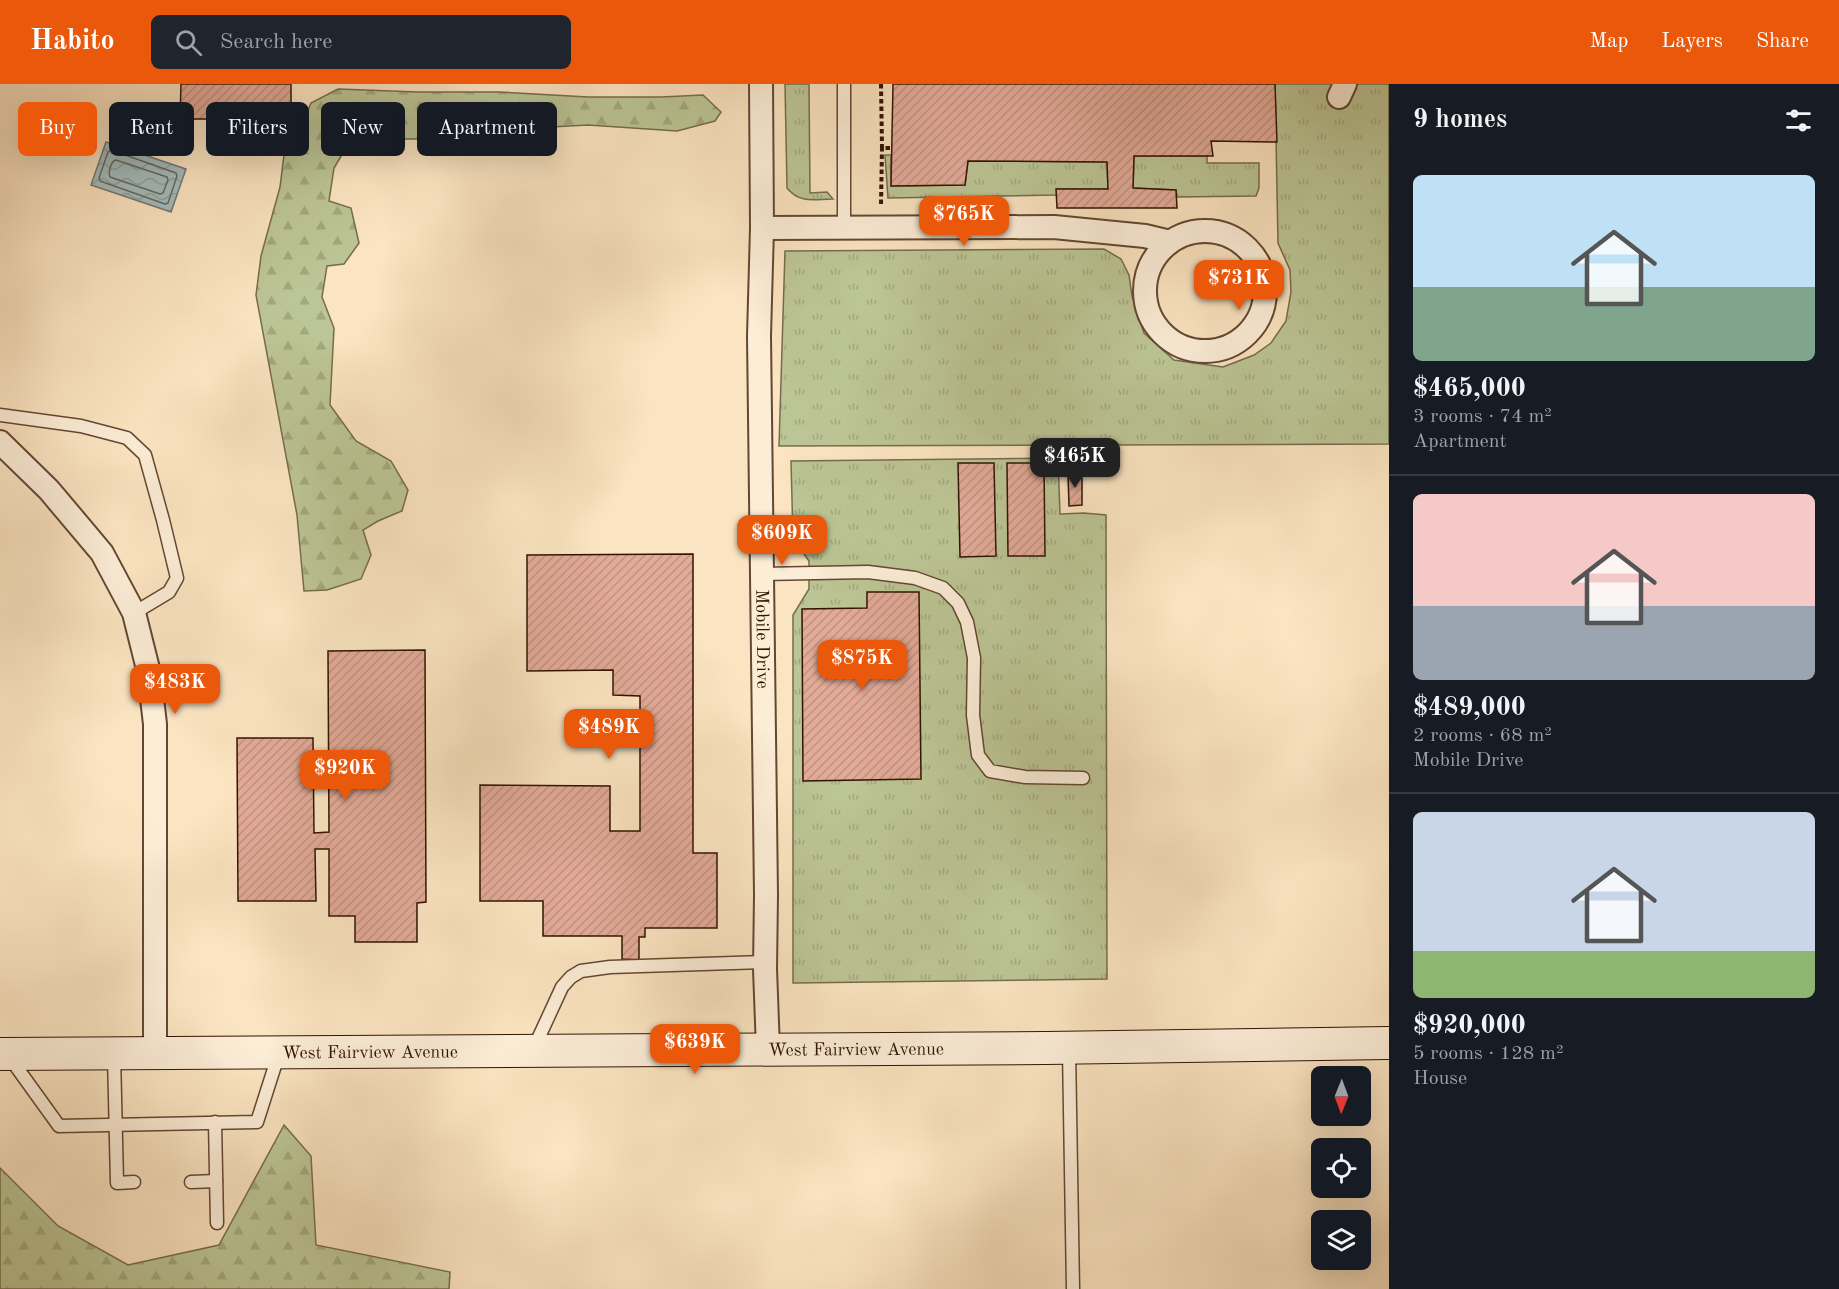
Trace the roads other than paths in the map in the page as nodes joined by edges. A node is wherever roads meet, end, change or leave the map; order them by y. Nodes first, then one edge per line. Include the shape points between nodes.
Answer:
1 (761, 84) edge
2 (844, 84) edge
3 (844, 227) junction
4 (762, 228) junction
5 (1170, 242) junction
6 (0, 415) edge
7 (0, 442) edge
8 (762, 574) junction
9 (134, 613) junction
10 (1083, 778) dead end
11 (765, 962) junction
12 (1389, 1043) edge
13 (1070, 1048) junction
14 (768, 1049) junction
15 (532, 1051) junction
16 (279, 1053) junction
17 (4, 1054) edge
18 (114, 1054) junction
19 (155, 1054) junction
20 (214, 1122) junction
21 (116, 1124) junction
22 (216, 1181) junction
23 (134, 1182) dead end
24 (190, 1182) dead end
25 (217, 1223) dead end
26 (1072, 1289) edge

1 - 4 street, Mobile Drive
2 - 3 lane
3 - 4 street
3 - 5 street via 1054,226
4 - 8 street, Mobile Drive
5 - 5 street via 1193,232 1218,232 1241,242 1258,261 1265,285 1263,310 1250,332 1229,346 1204,352 1180,346 1160,331 1147,309 1145,284 1153,260
6 - 9 lane via 81,426 127,438 145,455 177,578 169,592
7 - 9 street via 49,490 102,553
8 - 10 lane via 868,572 915,578 943,588 958,603 967,622 974,658 973,715 978,755 990,771 1025,777
8 - 11 street, Mobile Drive
9 - 19 street via 149,673 155,724
11 - 14 street, Mobile Drive
11 - 15 lane via 581,971 562,987
12 - 13 main road, West Fairview Avenue
13 - 14 main road, West Fairview Avenue
13 - 26 lane
14 - 15 main road, West Fairview Avenue
15 - 16 main road, West Fairview Avenue
16 - 19 main road, West Fairview Avenue
16 - 20 lane via 257,1122
17 - 18 main road, West Fairview Avenue
17 - 21 lane via 59,1126
18 - 19 main road, West Fairview Avenue
18 - 21 lane
20 - 21 lane
20 - 22 lane
21 - 23 lane via 117,1183
22 - 24 lane
22 - 25 lane

